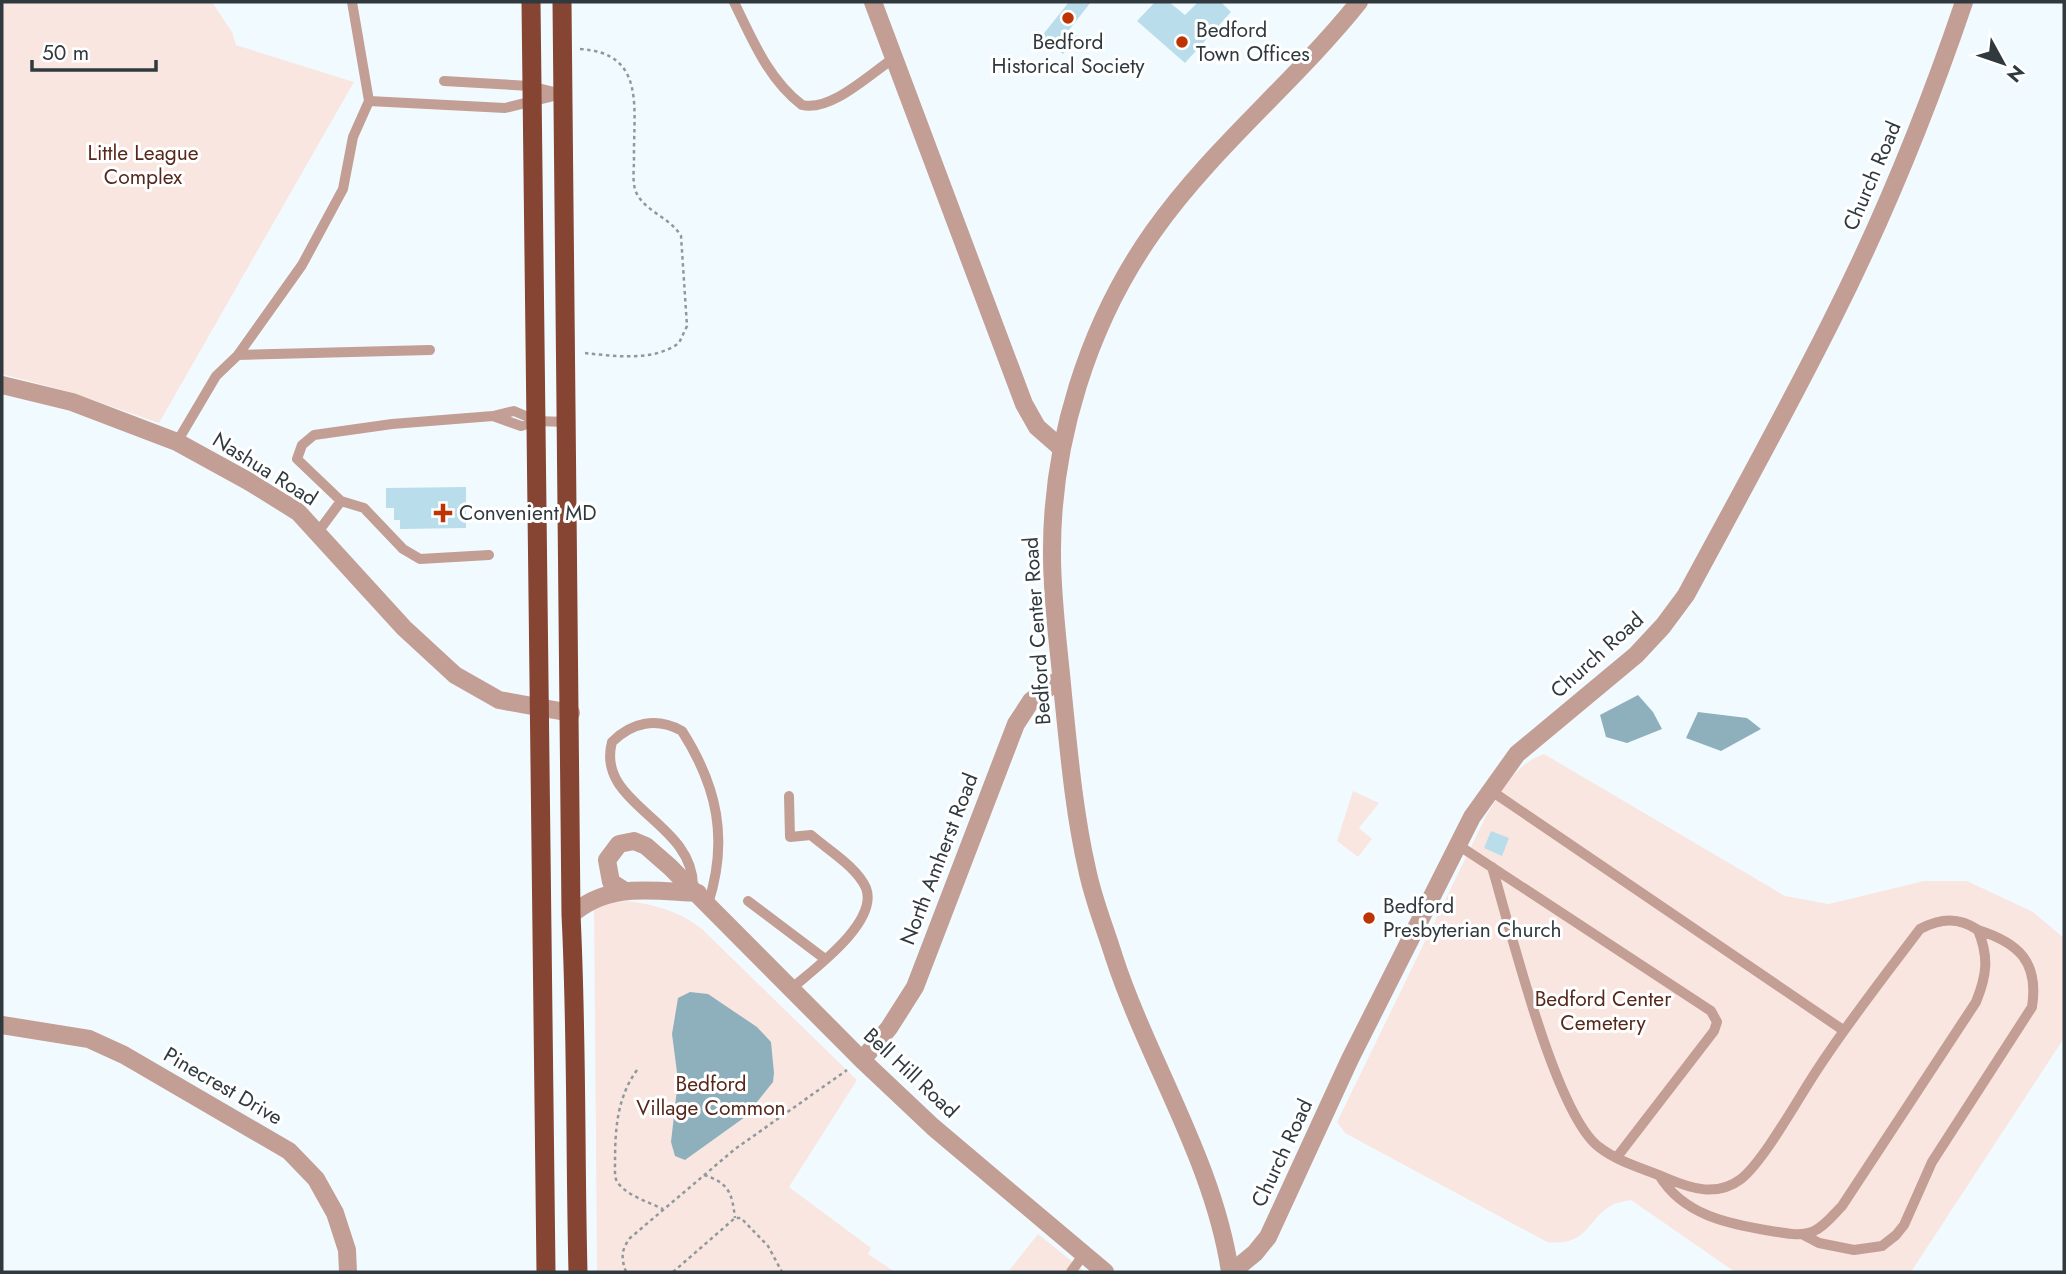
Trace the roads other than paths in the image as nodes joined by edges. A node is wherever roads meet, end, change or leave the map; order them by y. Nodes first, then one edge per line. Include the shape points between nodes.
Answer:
1 (352, 2) edge
2 (531, 2) edge
3 (562, 2) edge
4 (734, 2) edge
5 (873, 2) edge
6 (1359, 2) edge
7 (1964, 2) edge
8 (894, 58) junction
9 (444, 81) dead end
10 (562, 94) junction
11 (531, 95) junction
12 (369, 102) junction
13 (430, 350) dead end
14 (238, 355) junction
15 (2, 385) edge
16 (535, 421) junction
17 (568, 422) junction
18 (177, 442) junction
19 (1061, 448) junction
20 (341, 501) junction
21 (318, 531) junction
22 (489, 555) dead end
23 (1062, 678) junction
24 (537, 709) junction
25 (571, 713) junction
26 (1490, 790) junction
27 (789, 796) dead end
28 (1458, 845) junction
29 (1492, 867) junction
30 (622, 889) junction
31 (700, 895) junction
32 (748, 901) dead end
33 (571, 915) junction
34 (1979, 930) junction
35 (825, 959) junction
36 (792, 988) junction
37 (2, 1025) edge
38 (1843, 1030) junction
39 (862, 1060) junction
40 (1618, 1157) junction
41 (1659, 1175) junction
42 (1802, 1234) junction
43 (1084, 1254) junction
44 (348, 1272) edge
45 (546, 1272) edge
46 (578, 1272) edge
47 (1071, 1272) edge
48 (1105, 1272) edge
49 (1231, 1272) edge

1 - 12 lane
2 - 11 highway
3 - 10 highway
4 - 8 lane via 759,55 802,105 839,97
5 - 8 street
6 - 19 street via 1151,234 1107,313
7 - 26 street, Church Road via 1889,198 1839,305 1686,595 1636,655 1517,754
8 - 19 street via 1024,404 1037,427
9 - 11 lane
10 - 11 lane
10 - 11 lane
10 - 17 highway
11 - 12 lane via 505,108
11 - 16 highway
12 - 14 lane via 353,137 343,189 328,218 302,265
13 - 14 lane
14 - 18 lane via 216,376
15 - 18 street, Nashua Road via 72,402
16 - 17 lane
16 - 20 lane via 521,426 492,416 314,435 302,445 298,458
16 - 24 highway
17 - 25 highway
18 - 21 street, Nashua Road via 298,512
19 - 23 street, Bedford Center Road via 1052,558
20 - 21 lane
20 - 22 lane via 364,508 403,549 420,559
21 - 24 street, Nashua Road via 437,661 476,689
23 - 39 street, North Amherst Road via 1031,701 1016,724 915,987
23 - 49 street, Bedford Center Road via 1088,873 1118,967 1219,1221
24 - 25 street, Nashua Road
24 - 45 highway
25 - 33 highway
26 - 28 street, Church Road
26 - 38 lane
27 - 35 lane via 790,837 811,835 855,873 866,889 867,905 860,924
28 - 29 lane
28 - 49 street, Church Road via 1350,1059 1268,1237
29 - 40 lane via 1558,1082 1588,1137
29 - 40 lane via 1712,1011 1717,1021
30 - 31 street
30 - 31 street, Bell Hill Road via 611,881 607,860 619,844 634,841 646,846
30 - 33 street via 593,898
31 - 31 lane via 715,883 717,813 706,774 682,731 657,723 634,725 612,741 610,766 635,803 686,853
31 - 36 street, Bell Hill Road
32 - 35 lane
33 - 46 highway via 577,1037
34 - 38 lane via 1949,919 1920,929
34 - 42 lane via 1987,951 1987,971 1976,1002 1842,1206 1825,1224
34 - 42 lane via 2005,939 2020,952 2032,973 2032,1007 1932,1162 1896,1235 1882,1246 1854,1250 1819,1243
35 - 36 lane
36 - 39 street, Bell Hill Road
37 - 44 street, Pinecrest Drive via 89,1039 289,1151 316,1179 335,1213
38 - 41 lane via 1744,1177 1732,1185 1704,1191
39 - 43 street, Bell Hill Road via 933,1127
40 - 41 lane
41 - 42 lane via 1667,1189 1709,1217 1732,1225
43 - 47 lane
43 - 48 street, Bell Hill Road

